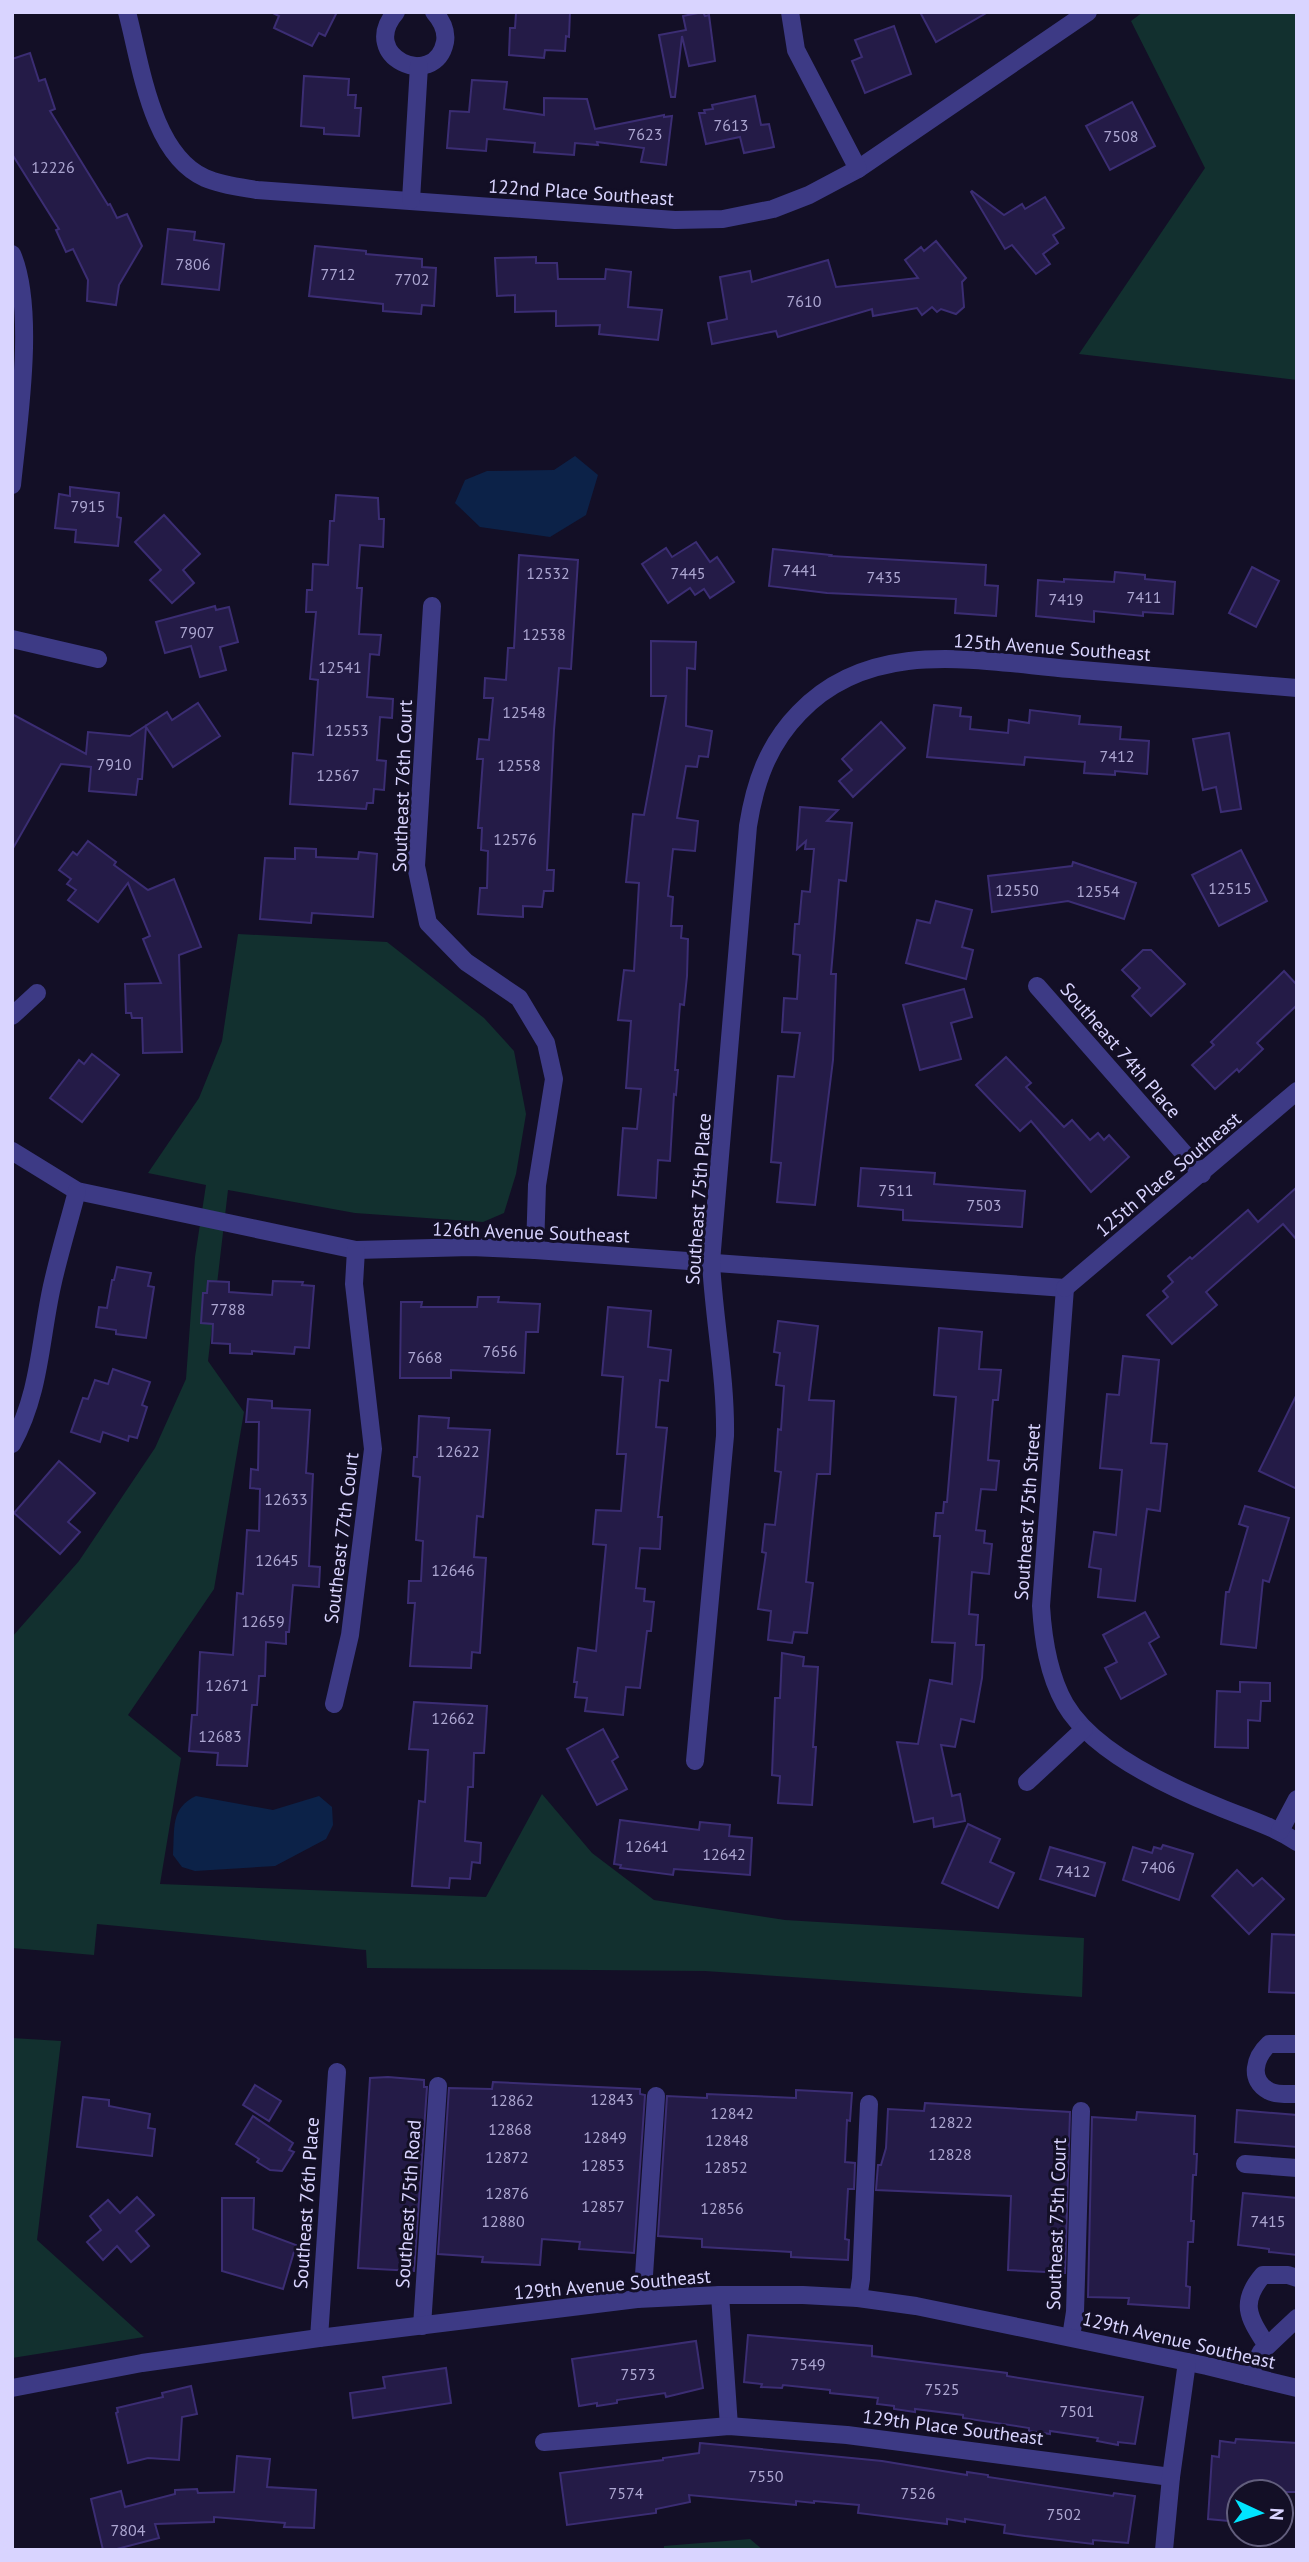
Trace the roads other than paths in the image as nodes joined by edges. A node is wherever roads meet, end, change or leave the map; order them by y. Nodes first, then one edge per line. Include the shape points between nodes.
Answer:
1 (127, 12) edge
2 (397, 12) edge
3 (434, 12) edge
4 (790, 12) edge
5 (1088, 12) edge
6 (419, 66) junction
7 (858, 169) junction
8 (411, 200) junction
9 (12, 254) edge
10 (18, 324) edge
11 (12, 485) edge
12 (432, 606) dead end
13 (12, 639) edge
14 (98, 659) dead end
15 (1297, 688) edge
16 (813, 698) joint
17 (1037, 986) dead end
18 (37, 993) dead end
19 (12, 1016) edge
20 (1297, 1091) edge
21 (12, 1151) edge
22 (1202, 1174) junction
23 (77, 1191) junction
24 (356, 1250) junction
25 (535, 1250) junction
26 (711, 1262) junction
27 (1065, 1288) junction
28 (12, 1444) edge
29 (334, 1704) dead end
30 (1084, 1729) junction
31 (695, 1761) dead end
32 (1027, 1782) dead end
33 (1297, 1798) edge
34 (1280, 1831) junction
35 (1297, 1842) edge
36 (1297, 2044) edge
37 (337, 2072) dead end
38 (438, 2086) dead end
39 (1297, 2094) edge
40 (656, 2096) dead end
41 (869, 2104) dead end
42 (1080, 2111) dead end
43 (1245, 2164) dead end
44 (1297, 2168) edge
45 (1297, 2278) edge
46 (720, 2295) junction
47 (858, 2298) junction
48 (637, 2299) junction
49 (1297, 2318) edge
50 (422, 2326) junction
51 (1071, 2337) junction
52 (319, 2338) junction
53 (1267, 2346) junction
54 (1187, 2362) junction
55 (1248, 2376) junction
56 (12, 2388) edge
57 (1297, 2388) edge
58 (729, 2426) junction
59 (544, 2442) dead end
60 (1171, 2477) junction
61 (1164, 2550) edge

1 - 8 street, 122nd Place Southeast via 159,128 182,163 203,177 257,190
2 - 6 street via 386,29 387,48 400,62
3 - 6 street via 445,29 443,49 437,58
4 - 7 street via 796,50
5 - 7 street, 122nd Place Southeast
6 - 8 street
7 - 8 street, 122nd Place Southeast via 773,209 723,219 675,220
9 - 10 street via 21,291
10 - 11 street via 22,385
12 - 25 street, Southeast 76th Court via 416,866 428,923 466,962 519,998 546,1043 554,1079 537,1185
13 - 14 street
15 - 16 street, 125th Avenue Southeast via 940,659 863,669
16 - 26 street, Southeast 75th Place via 783,729 753,794
17 - 22 street, Southeast 74th Place
18 - 19 street
20 - 22 street, 125th Place Southeast
21 - 23 street, 126th Avenue Southeast
22 - 27 street, 125th Place Southeast
23 - 24 street, 126th Avenue Southeast
23 - 28 street via 52,1286 39,1371
24 - 25 street, 126th Avenue Southeast
24 - 29 street, Southeast 77th Court via 354,1284 373,1449 350,1635
25 - 26 street, 126th Avenue Southeast
26 - 27 street, 126th Avenue Southeast
26 - 31 street, Southeast 75th Place via 725,1415
27 - 30 street, Southeast 75th Street via 1041,1606 1052,1674 1065,1704
30 - 32 street
30 - 34 street, Southeast 75th Street via 1155,1778
33 - 34 street
34 - 35 street, Southeast 75th Street
36 - 39 street via 1269,2044 1255,2064 1259,2083 1270,2092
37 - 52 street, Southeast 76th Place
38 - 50 street, Southeast 75th Road
40 - 48 street via 644,2275
41 - 47 street
42 - 51 street, Southeast 75th Court
43 - 44 street
45 - 53 street via 1263,2275 1251,2289 1249,2316
46 - 47 street, 129th Avenue Southeast
46 - 48 street, 129th Avenue Southeast
46 - 58 street
47 - 51 street, 129th Avenue Southeast
48 - 50 street, 129th Avenue Southeast
49 - 53 street
50 - 52 street, 129th Avenue Southeast
51 - 54 street, 129th Avenue Southeast
52 - 56 street, 129th Avenue Southeast via 142,2363
53 - 55 street
54 - 55 street, 129th Avenue Southeast
54 - 60 street
55 - 57 street, 129th Avenue Southeast
58 - 59 street, 129th Place Southeast
58 - 60 street, 129th Place Southeast via 847,2435
60 - 61 street

